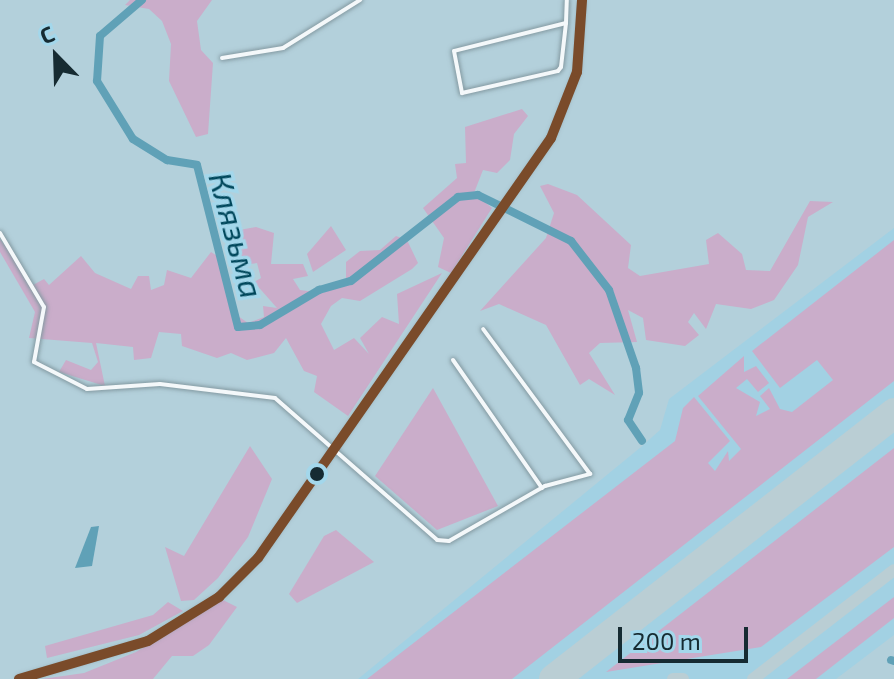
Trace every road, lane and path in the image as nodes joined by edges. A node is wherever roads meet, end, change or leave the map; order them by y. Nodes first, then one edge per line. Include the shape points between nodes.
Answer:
1 (360, 0) edge
2 (567, 0) edge
3 (582, 0) edge
4 (566, 23) junction
5 (222, 58) dead end
6 (0, 233) edge
7 (483, 329) dead end
8 (453, 360) dead end
9 (336, 450) junction
10 (542, 488) junction
11 (19, 679) edge

1 - 5 street via 283,48
2 - 4 street
3 - 9 street via 568,103 496,220
4 - 4 street via 558,71 462,93 454,51
6 - 9 street via 44,307 34,362 87,389 160,384 275,398
7 - 10 street via 590,474
8 - 10 street
9 - 10 street via 437,540 449,541
9 - 11 street via 258,558 196,614 123,651

